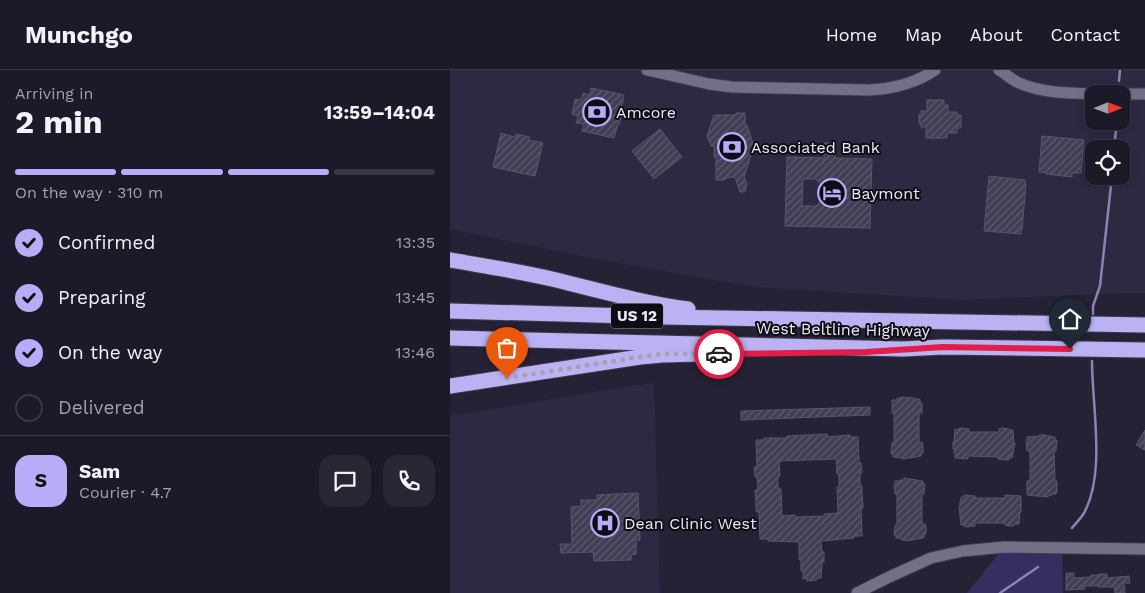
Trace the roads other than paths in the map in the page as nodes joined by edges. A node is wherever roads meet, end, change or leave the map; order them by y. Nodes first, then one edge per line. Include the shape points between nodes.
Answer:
1 (647, 70) edge
2 (935, 70) edge
3 (999, 70) edge
4 (1085, 93) edge
5 (1130, 94) edge
6 (1145, 94) edge
7 (450, 260) edge
8 (450, 311) edge
9 (824, 319) junction
10 (1145, 325) edge
11 (450, 338) edge
12 (903, 349) junction
13 (1145, 350) edge
14 (450, 386) edge
15 (1145, 549) edge
16 (857, 593) edge

1 - 2 street via 732,87 869,90 917,80
3 - 4 street via 1018,82 1042,90
5 - 6 street
7 - 9 highway via 520,272 668,306
8 - 9 highway, West Beltline Highway / US 12
9 - 10 highway, West Beltline Highway / US 12
11 - 12 highway, West Beltline Highway / US 12
12 - 13 highway, West Beltline Highway / US 12
12 - 14 highway via 662,354
15 - 16 street via 1004,547 963,551 931,558

